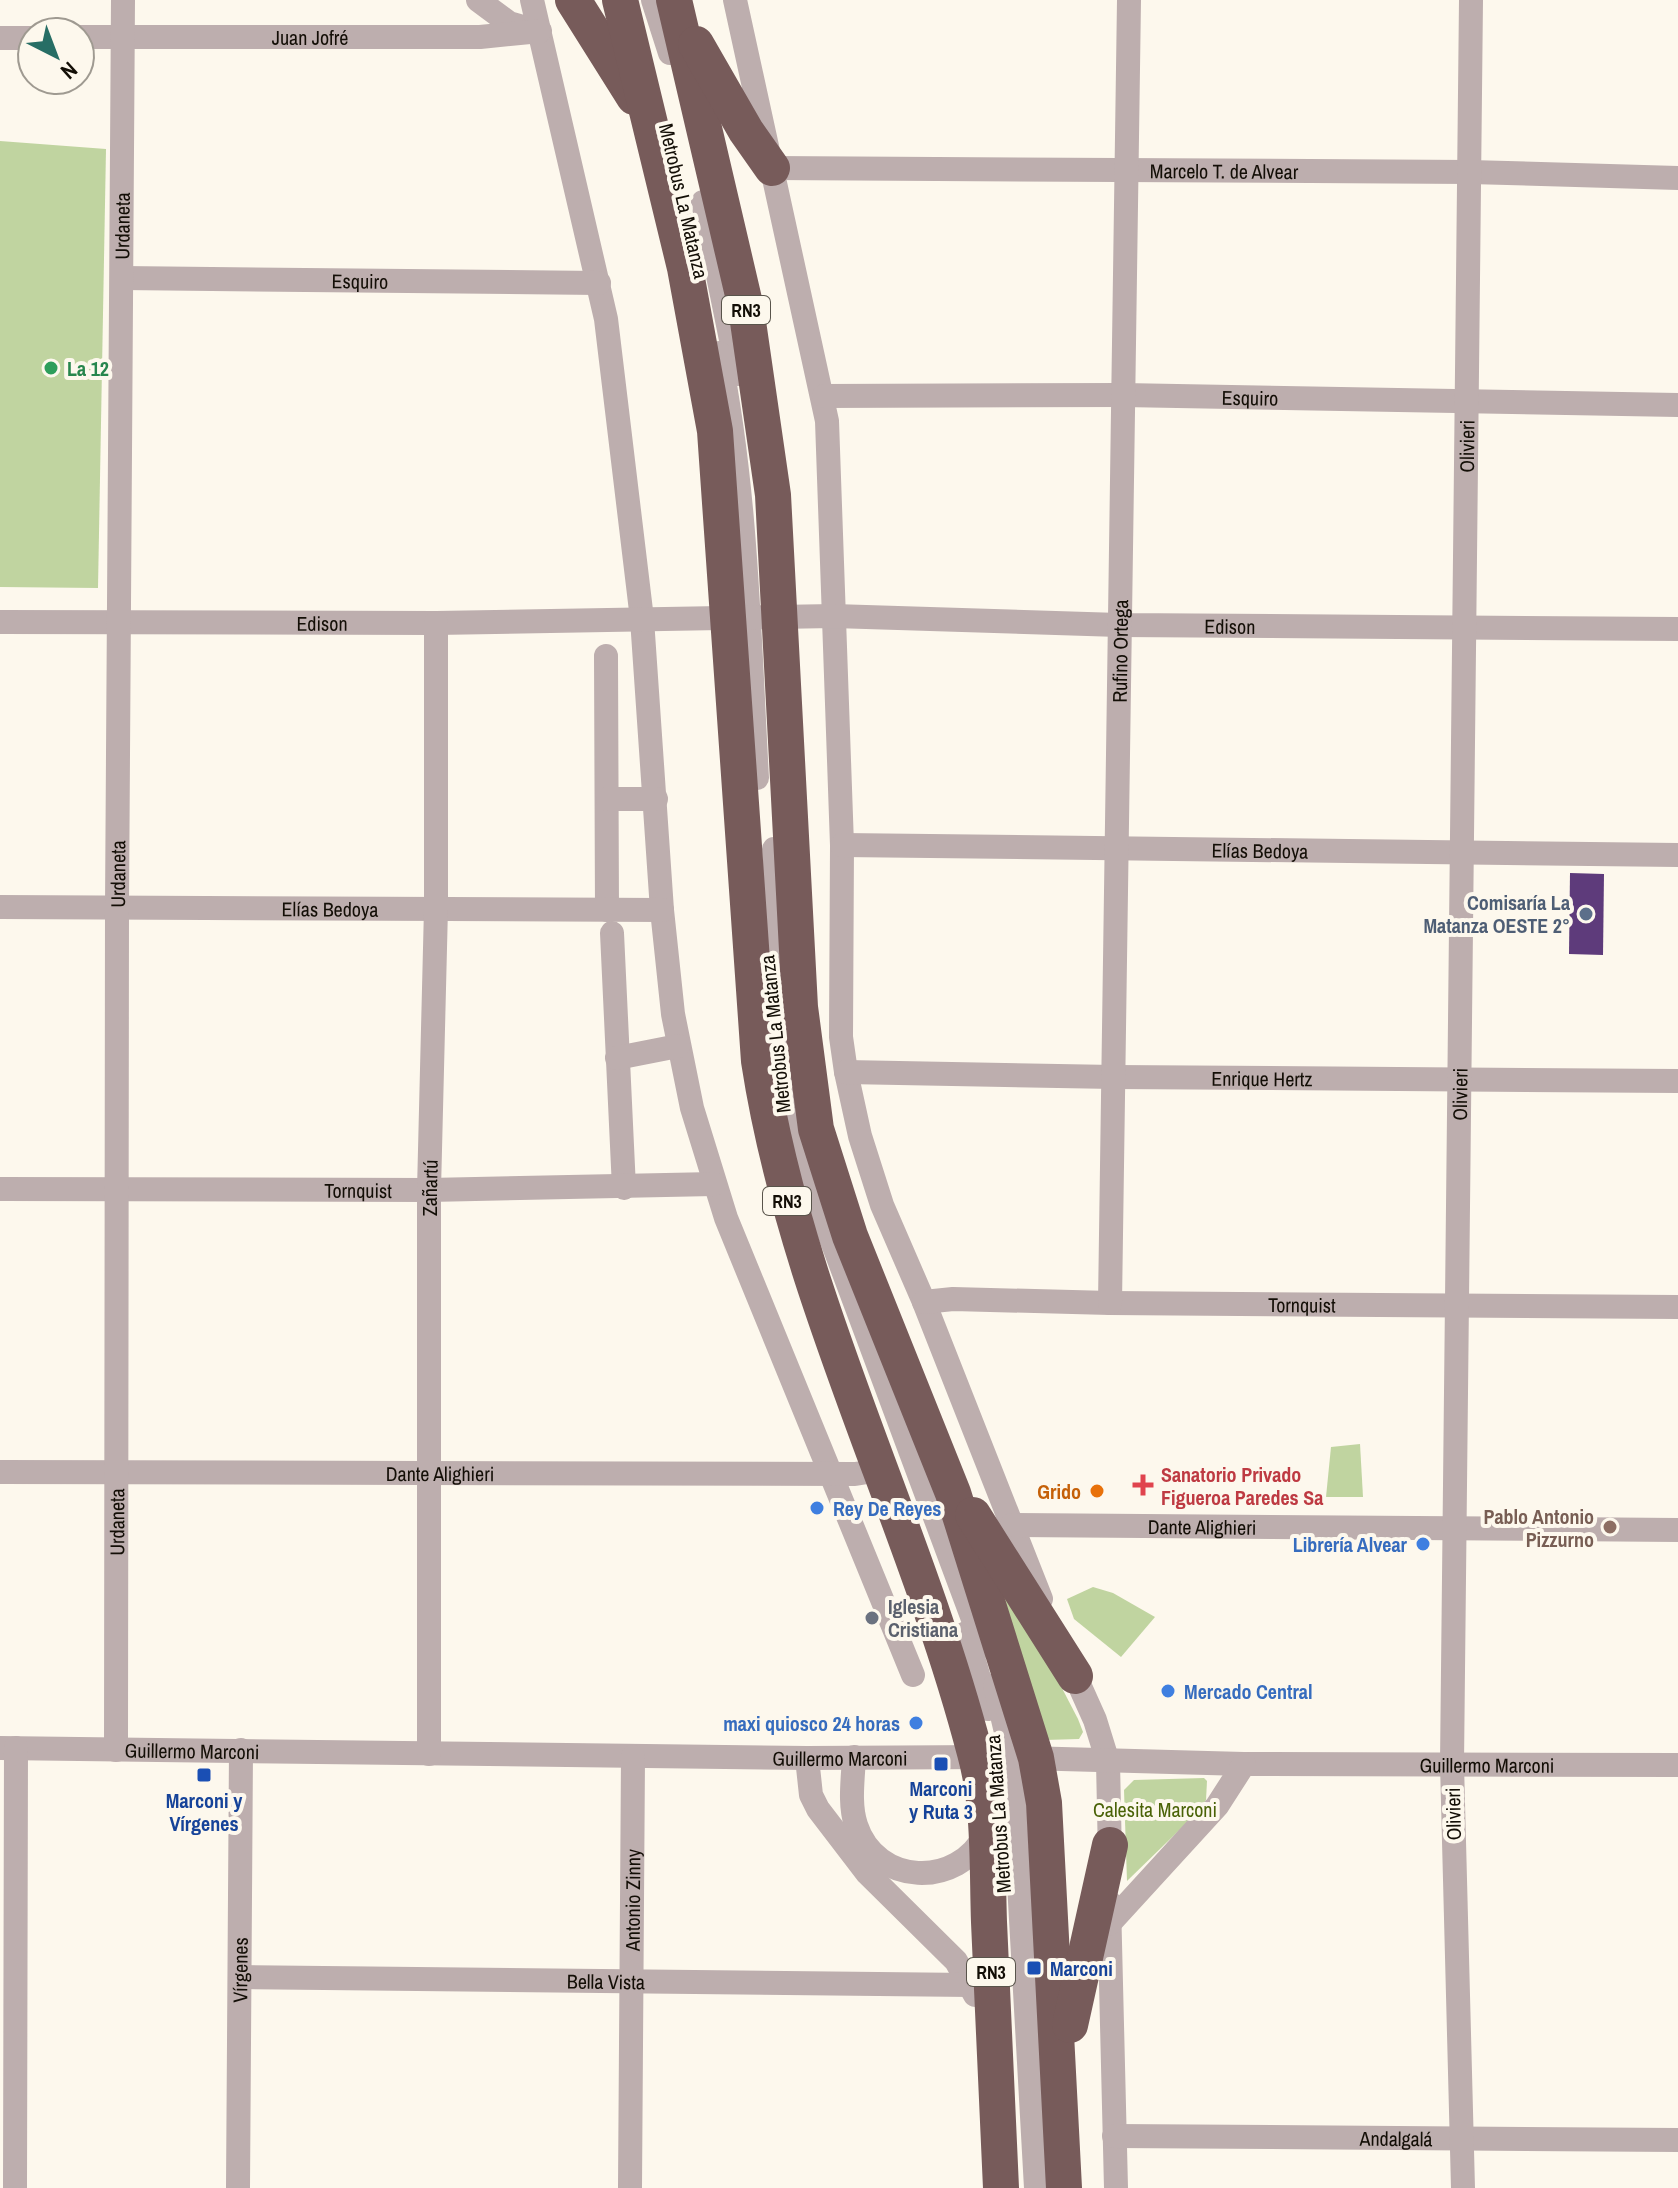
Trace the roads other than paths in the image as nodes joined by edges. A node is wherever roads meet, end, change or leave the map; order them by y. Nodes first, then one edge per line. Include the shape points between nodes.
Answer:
1 (123, 0) edge
2 (478, 0) edge
3 (532, 0) edge
4 (573, 0) edge
5 (620, 0) edge
6 (635, 0) edge
7 (735, 0) edge
8 (1129, 0) edge
9 (1471, 0) edge
10 (667, 2) edge
11 (540, 31) junction
12 (124, 36) junction
13 (96, 37) edge
14 (651, 123) junction
15 (772, 168) junction
16 (1126, 170) junction
17 (1470, 172) junction
18 (1678, 178) edge
19 (122, 278) junction
20 (599, 283) junction
21 (1123, 395) junction
22 (824, 396) junction
23 (1468, 400) junction
24 (1678, 405) edge
25 (834, 616) junction
26 (642, 619) junction
27 (0, 622) edge
28 (120, 623) junction
29 (436, 623) junction
30 (761, 624) junction
31 (1119, 625) junction
32 (1463, 627) junction
33 (1678, 629) edge
34 (606, 656) dead end
35 (768, 721) junction
36 (608, 799) junction
37 (656, 799) junction
38 (842, 845) junction
39 (1118, 851) junction
40 (1459, 852) junction
41 (1678, 855) edge
42 (117, 906) junction
43 (0, 907) edge
44 (436, 908) junction
45 (662, 910) junction
46 (610, 922) junction
47 (678, 1046) junction
48 (617, 1058) junction
49 (846, 1072) junction
50 (1114, 1077) junction
51 (1457, 1078) junction
52 (1678, 1081) edge
53 (714, 1184) junction
54 (624, 1188) junction
55 (0, 1189) edge
56 (429, 1190) junction
57 (116, 1191) junction
58 (924, 1302) junction
59 (1110, 1303) junction
60 (1456, 1304) junction
61 (1678, 1307) edge
62 (936, 1445) junction
63 (880, 1470) junction
64 (0, 1472) edge
65 (115, 1473) junction
66 (830, 1473) junction
67 (430, 1475) junction
68 (1012, 1525) junction
69 (1456, 1527) junction
70 (1678, 1530) edge
71 (913, 1675) dead end
72 (1075, 1676) junction
73 (8, 1748) edge
74 (116, 1750) junction
75 (241, 1750) junction
76 (429, 1754) junction
77 (633, 1757) junction
78 (854, 1757) junction
79 (1005, 1757) junction
80 (807, 1758) junction
81 (1108, 1762) junction
82 (1244, 1764) junction
83 (1452, 1764) junction
84 (1678, 1765) edge
85 (986, 1833) junction
86 (1110, 1845) junction
87 (1109, 1924) junction
88 (240, 1977) junction
89 (630, 1980) junction
90 (971, 1985) junction
91 (995, 2053) junction
92 (1062, 2098) junction
93 (1114, 2136) junction
94 (1461, 2138) junction
95 (1678, 2140) edge
96 (15, 2188) edge
97 (238, 2188) edge
98 (630, 2188) edge
99 (1001, 2188) edge
100 (1023, 2188) edge
101 (1036, 2188) edge
102 (1064, 2188) edge
103 (1116, 2188) edge
104 (1463, 2188) edge

1 - 12 street, Urdaneta
2 - 11 street via 509,23
3 - 11 street
4 - 14 highway
5 - 14 highway, RN3
6 - 30 street, Metrobus La Matanza via 729,401 746,549
7 - 15 street
8 - 16 street, Rufino Ortega
9 - 17 street, Olivieri
10 - 15 highway, RN3
10 - 30 highway, RN3 via 746,308 773,495
11 - 12 street, Juan Jofré via 480,37
11 - 20 street
12 - 13 street, Juan Jofré
12 - 19 street, Urdaneta
14 - 30 highway, RN3
15 - 16 street, Marcelo T. de Alvear
15 - 22 street
16 - 17 street, Marcelo T. de Alvear
16 - 21 street, Rufino Ortega
17 - 18 street, Marcelo T. de Alvear
17 - 23 street, Olivieri
19 - 20 street, Esquiro
19 - 28 street, Urdaneta
20 - 26 street
21 - 22 street, Esquiro
21 - 23 street, Esquiro
21 - 31 street, Rufino Ortega
22 - 25 street
23 - 24 street, Esquiro
23 - 32 street, Olivieri
25 - 30 street, Edison
25 - 31 street, Edison
25 - 38 street
26 - 29 street, Edison
26 - 30 street, Edison
26 - 37 street
27 - 28 street, Edison
28 - 29 street, Edison
28 - 42 street, Urdaneta
29 - 44 street, Zañartú
30 - 35 street, Metrobus La Matanza
30 - 35 street, Metrobus La Matanza
30 - 62 highway, RN3 via 816,1129 850,1236
30 - 63 highway, RN3 via 759,1061 796,1233
30 - 79 street, Metrobus La Matanza via 769,1010 786,1131 814,1233 923,1512
31 - 32 street, Edison
31 - 39 street, Rufino Ortega
32 - 33 street, Edison
32 - 40 street, Olivieri
34 - 36 street
35 - 79 street, Metrobus La Matanza via 781,1009 799,1140 975,1622 1005,1719
36 - 37 street
36 - 46 street
37 - 45 street
38 - 39 street, Elías Bedoya
38 - 49 street via 841,1024
39 - 40 street, Elías Bedoya
39 - 50 street, Rufino Ortega
40 - 41 street, Elías Bedoya
40 - 51 street, Olivieri
42 - 43 street, Elías Bedoya
42 - 44 street, Elías Bedoya
42 - 57 street, Urdaneta
44 - 46 street, Elías Bedoya
44 - 56 street, Zañartú
45 - 46 street, Elías Bedoya
45 - 47 street
46 - 48 street
47 - 48 street
47 - 53 street
48 - 54 street
49 - 50 street, Enrique Hertz
49 - 58 street via 871,1175
50 - 51 street, Enrique Hertz
50 - 59 street, Rufino Ortega
51 - 52 street, Enrique Hertz
51 - 60 street, Olivieri
53 - 54 street, Tornquist
53 - 66 street
54 - 56 street, Tornquist
55 - 57 street, Tornquist
56 - 57 street, Tornquist
56 - 67 street, Zañartú
57 - 65 street, Urdaneta
58 - 59 street, Tornquist
58 - 68 street
59 - 60 street, Tornquist
60 - 61 street, Tornquist
60 - 69 street, Olivieri
62 - 72 highway via 985,1536
62 - 79 highway, RN3
63 - 66 street, Dante Alighieri
63 - 79 highway, RN3
64 - 65 street, Dante Alighieri
65 - 67 street, Dante Alighieri
65 - 74 street, Urdaneta
66 - 67 street, Dante Alighieri
66 - 71 street
67 - 76 street, Zañartú
68 - 69 street, Dante Alighieri
68 - 72 street
69 - 70 street, Dante Alighieri
69 - 83 street, Olivieri
72 - 81 street
73 - 74 street, Guillermo Marconi
73 - 96 street
74 - 75 street, Guillermo Marconi
75 - 76 street, Guillermo Marconi
75 - 88 street, Vírgenes
76 - 77 street, Guillermo Marconi
77 - 80 street, Guillermo Marconi
77 - 89 street, Antonio Zinny
78 - 79 street, Guillermo Marconi
78 - 80 street, Guillermo Marconi
78 - 85 street via 856,1825 874,1856 885,1864 912,1874 953,1867 969,1858
79 - 81 street, Guillermo Marconi
79 - 85 highway, RN3
79 - 92 highway, RN3 via 1044,1803
79 - 100 street, Metrobus La Matanza
79 - 101 street, Metrobus La Matanza
80 - 90 street via 818,1809 867,1873 939,1943
81 - 82 street, Guillermo Marconi
81 - 86 street
82 - 83 street, Guillermo Marconi
82 - 87 street via 1217,1806
83 - 84 street, Guillermo Marconi
83 - 94 street, Olivieri
85 - 91 highway, RN3
86 - 87 street
86 - 92 highway, RN3 via 1077,1990
87 - 93 street
88 - 89 street, Bella Vista
88 - 97 street, Vírgenes
89 - 90 street, Bella Vista
89 - 98 street, Antonio Zinny
90 - 91 street
91 - 99 highway, RN3
92 - 102 highway, RN3
93 - 94 street, Andalgalá
93 - 103 street
94 - 95 street, Andalgalá
94 - 104 street, Olivieri

